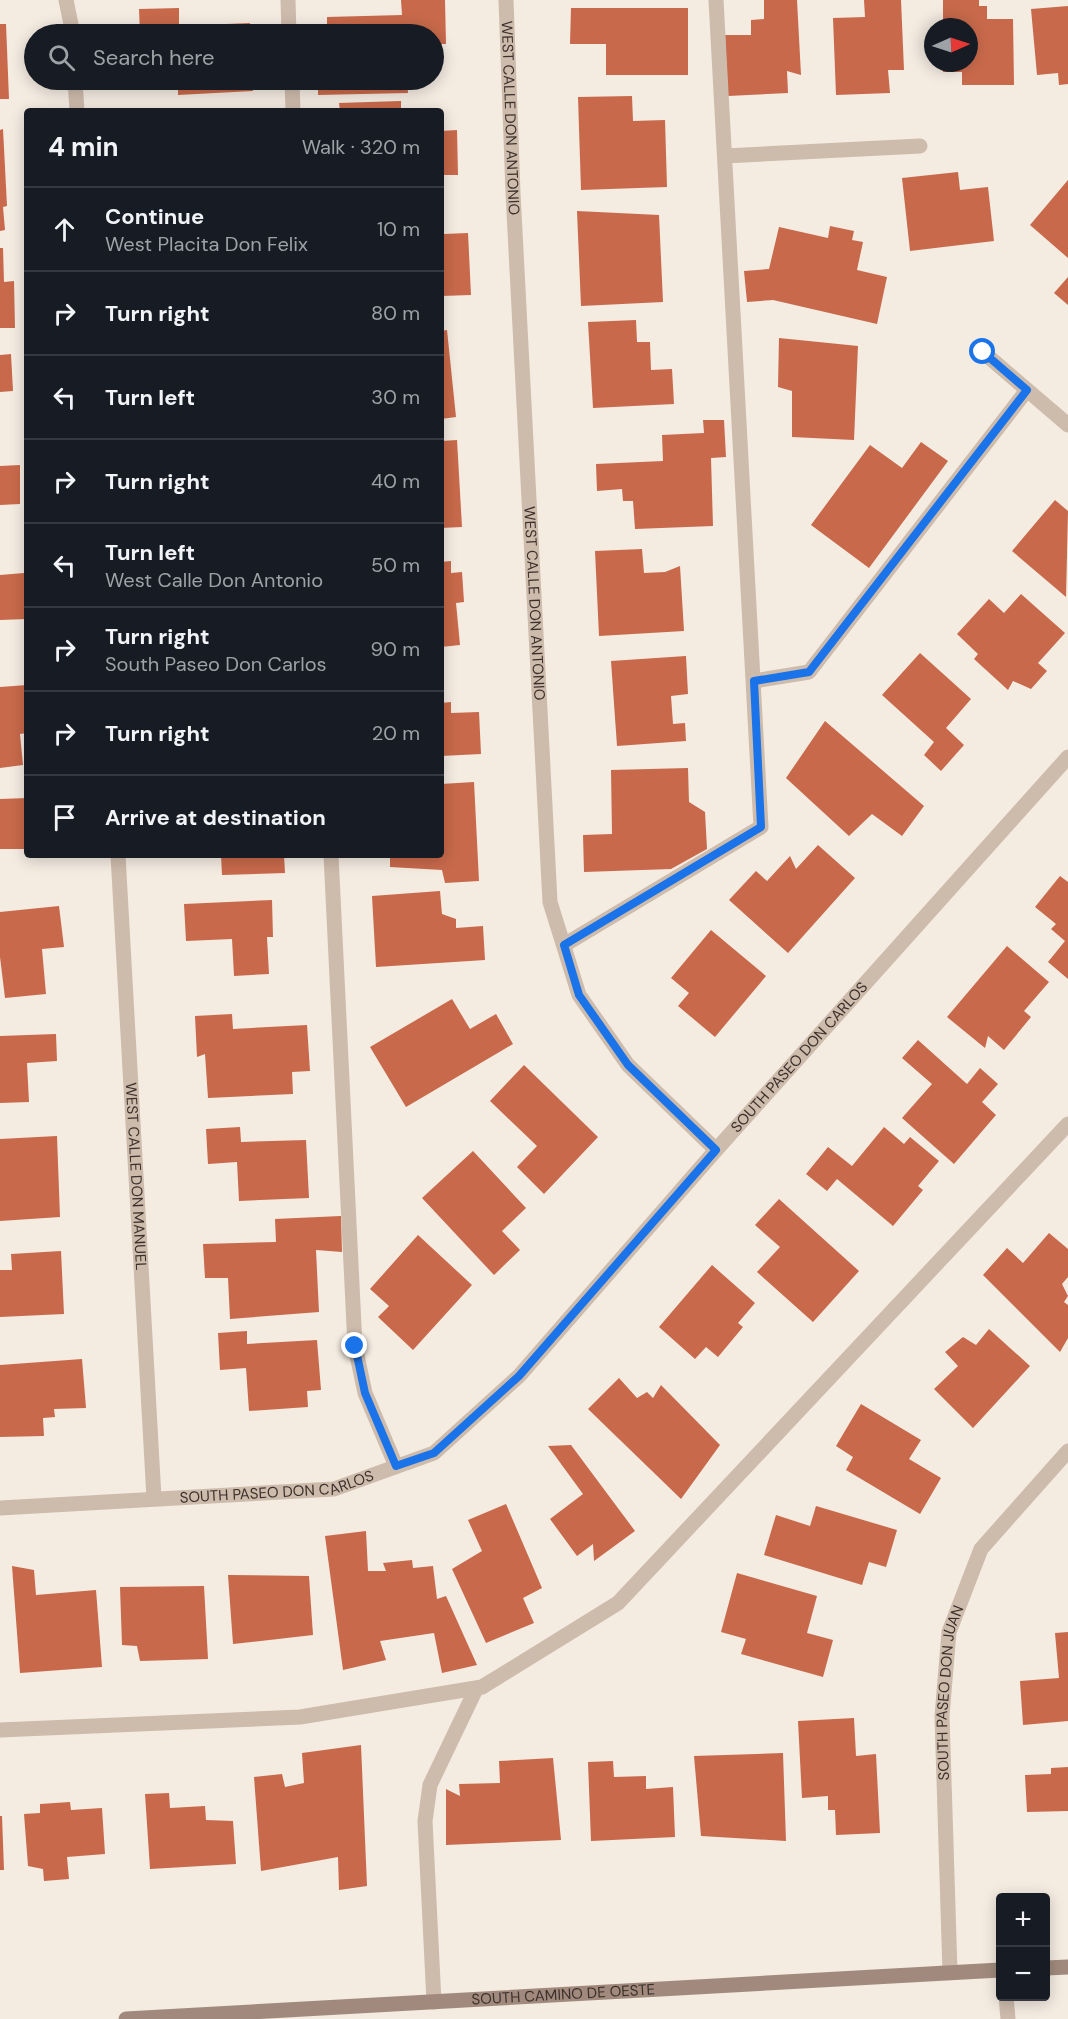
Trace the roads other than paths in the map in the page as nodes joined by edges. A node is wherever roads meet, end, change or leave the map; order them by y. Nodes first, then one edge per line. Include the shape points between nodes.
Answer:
1 (66, 0) edge
2 (288, 0) edge
3 (506, 0) edge
4 (716, 0) edge
5 (71, 24) edge
6 (289, 24) edge
7 (76, 90) edge
8 (292, 90) edge
9 (77, 108) edge
10 (293, 108) edge
11 (920, 146) dead end
12 (725, 156) junction
13 (983, 352) dead end
14 (1027, 390) junction
15 (1068, 425) edge
16 (754, 681) junction
17 (1068, 757) edge
18 (118, 858) edge
19 (331, 858) edge
20 (564, 945) junction
21 (1068, 1124) edge
22 (716, 1150) junction
23 (1068, 1451) edge
24 (396, 1466) junction
25 (154, 1498) junction
26 (0, 1508) edge
27 (476, 1689) junction
28 (0, 1730) edge
29 (1068, 1966) edge
30 (1050, 1968) edge
31 (996, 1970) edge
32 (950, 1972) junction
33 (1006, 2001) edge
34 (434, 2002) junction
35 (210, 2017) edge
36 (126, 2019) edge
37 (1008, 2019) edge

1 - 5 street
2 - 6 street
3 - 20 street, WEST CALLE DON ANTONIO via 550,902
4 - 12 street
7 - 9 street
8 - 10 street
11 - 12 street
12 - 16 street
13 - 14 street
14 - 15 street
14 - 16 street via 809,672
16 - 20 street via 761,827
17 - 22 street, SOUTH PASEO DON CARLOS
18 - 25 street, WEST CALLE DON MANUEL
19 - 24 street via 355,1346 365,1393
20 - 22 street, WEST CALLE DON ANTONIO via 579,995 628,1065
21 - 27 street via 618,1603
22 - 24 street, SOUTH PASEO DON CARLOS via 519,1376 434,1453
23 - 32 street, SOUTH PASEO DON JUAN via 981,1549 949,1632 942,1716
24 - 25 street, SOUTH PASEO DON CARLOS via 334,1489
25 - 26 street, SOUTH PASEO DON CARLOS
27 - 28 street via 300,1717
27 - 34 street via 430,1785 425,1821
29 - 30 street
31 - 32 street, SOUTH CAMINO DE OESTE
32 - 34 street, SOUTH CAMINO DE OESTE
33 - 37 street
34 - 35 street, SOUTH CAMINO DE OESTE
35 - 36 street, SOUTH CAMINO DE OESTE

